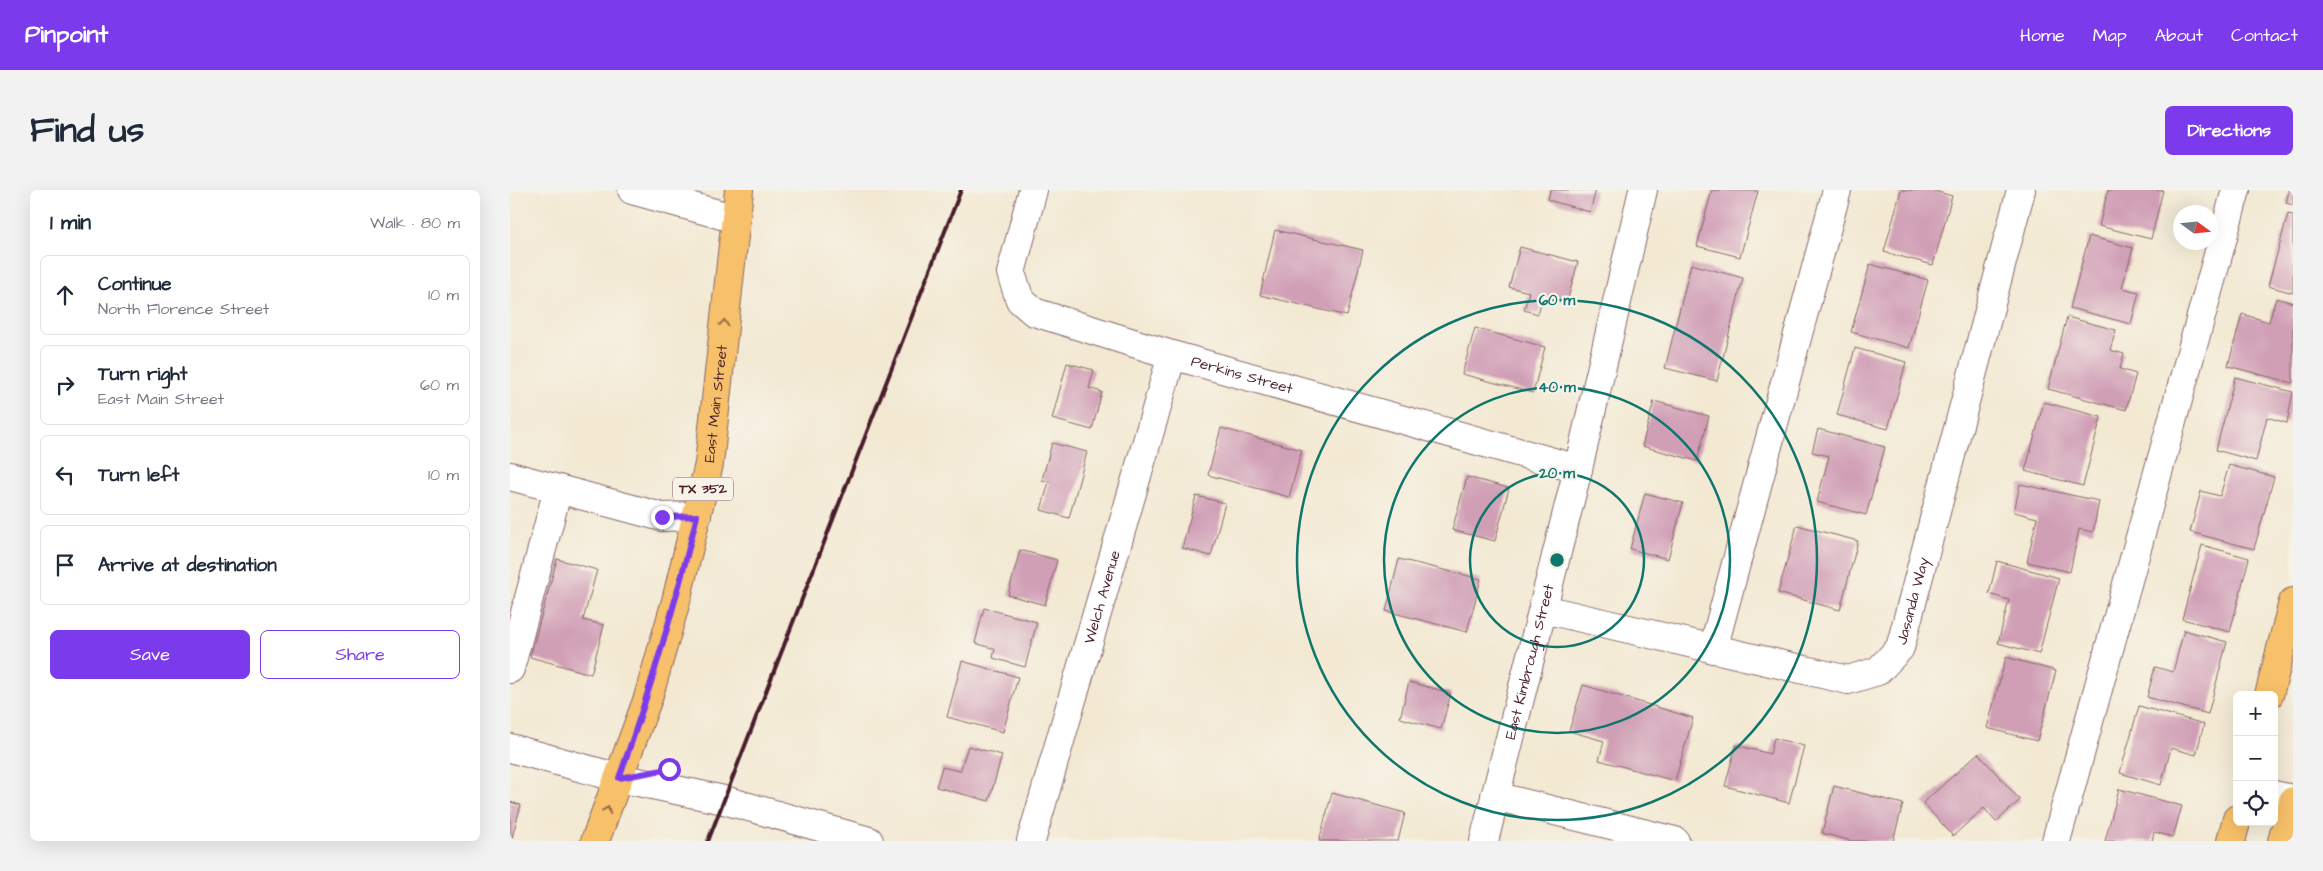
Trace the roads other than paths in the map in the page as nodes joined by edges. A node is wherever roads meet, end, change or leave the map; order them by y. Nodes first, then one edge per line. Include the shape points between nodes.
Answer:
1 (632, 190) edge
2 (738, 190) edge
3 (1034, 190) edge
4 (1642, 190) edge
5 (1837, 190) edge
6 (2021, 190) edge
7 (2236, 190) edge
8 (736, 219) junction
9 (1172, 355) junction
10 (1578, 469) junction
11 (510, 476) edge
12 (558, 489) junction
13 (697, 516) junction
14 (2293, 602) edge
15 (1543, 609) junction
16 (1713, 649) junction
17 (510, 668) edge
18 (2270, 691) edge
19 (510, 748) edge
20 (619, 778) junction
21 (1495, 796) junction
22 (2278, 796) edge
23 (2293, 800) edge
24 (2235, 826) edge
25 (594, 841) edge
26 (869, 841) edge
27 (1031, 841) edge
28 (1484, 841) edge
29 (1675, 841) edge
30 (2056, 841) edge
31 (2231, 841) edge
32 (2282, 841) edge

1 - 8 street
2 - 8 main road, East Main Street / TX 352
3 - 9 street, Perkins Street via 1011,273 1020,300 1034,312
4 - 10 street, East Kimbrough Street
5 - 16 street
6 - 16 street, Jasanda Way via 1900,648 1878,671 1848,680
7 - 30 street
13 -> 8 main road, East Main Street / TX 352 via 709,464
9 - 10 street, Perkins Street
9 - 27 street, Welch Avenue
10 - 15 street, East Kimbrough Street
11 - 12 street
12 - 13 street via 662,517
12 - 17 street
13 - 20 main road, East Main Street / TX 352 via 656,672
14 - 18 main road
15 - 16 street, Jasanda Way
15 - 21 street, East Kimbrough Street
19 - 20 street
25 -> 20 main road, East Main Street / TX 352
20 - 26 street via 724,800
20 - 26 street via 669,769 833,812
21 - 28 street, East Kimbrough Street
21 - 29 street
22 - 23 street
23 - 32 main road
24 - 31 main road

